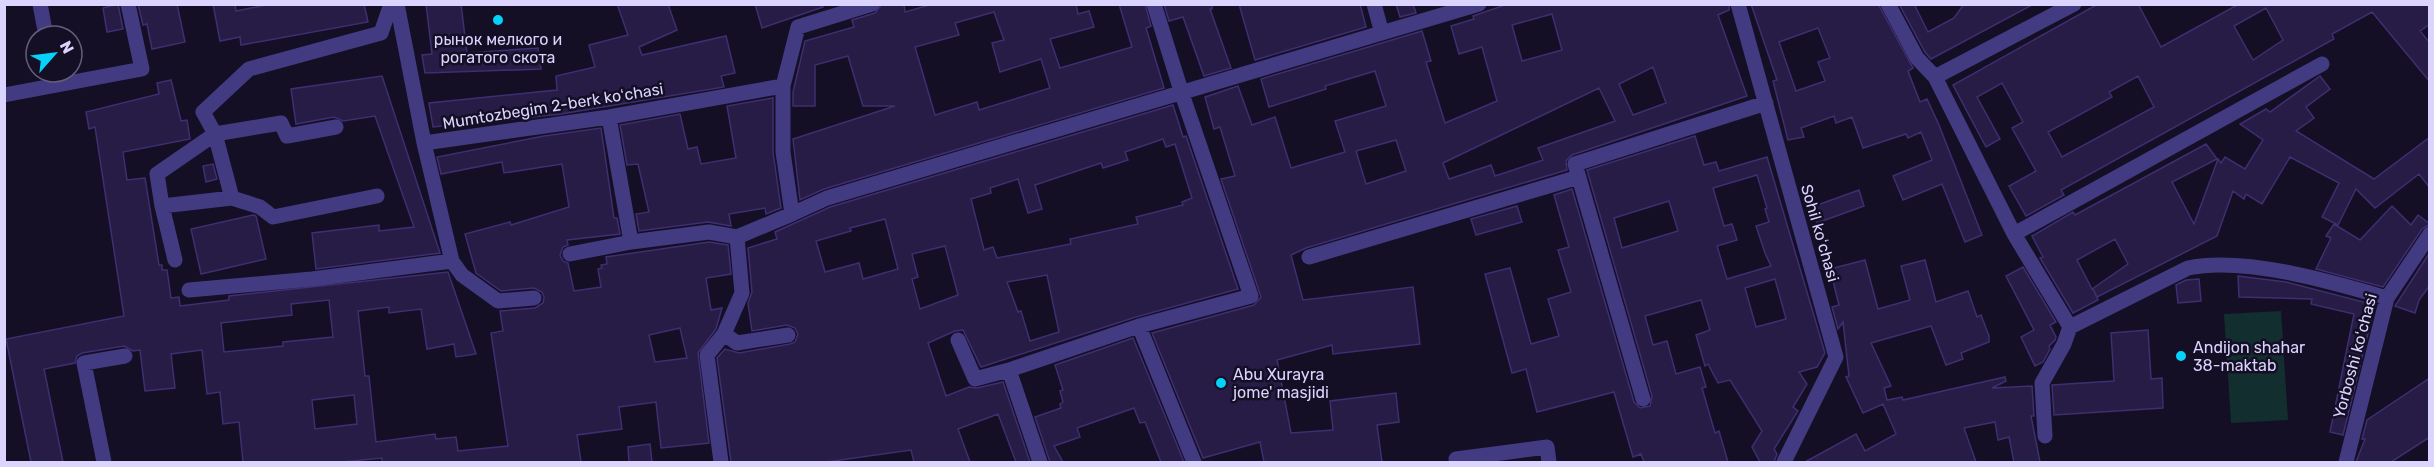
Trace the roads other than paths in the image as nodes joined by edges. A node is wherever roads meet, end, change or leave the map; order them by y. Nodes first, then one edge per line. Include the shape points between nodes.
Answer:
1 (40, 4) edge
2 (128, 4) edge
3 (391, 4) edge
4 (397, 4) edge
5 (872, 4) edge
6 (1154, 4) edge
7 (1374, 4) edge
8 (1479, 4) edge
9 (1738, 4) edge
10 (1888, 4) edge
11 (2074, 4) edge
12 (44, 24) edge
13 (1380, 26) dead end
14 (2322, 64) dead end
15 (84, 76) edge
16 (1935, 77) junction
17 (39, 84) edge
18 (783, 86) junction
19 (1182, 94) junction
20 (4, 95) edge
21 (1766, 103) junction
22 (609, 117) junction
23 (336, 127) dead end
24 (215, 134) junction
25 (424, 143) junction
26 (1579, 177) junction
27 (377, 196) dead end
28 (232, 198) junction
29 (162, 206) junction
30 (792, 214) junction
31 (2014, 234) junction
32 (2430, 234) edge
33 (737, 237) junction
34 (631, 242) junction
35 (570, 254) dead end
36 (1309, 257) dead end
37 (175, 260) dead end
38 (452, 261) junction
39 (189, 290) dead end
40 (534, 298) dead end
41 (2387, 298) junction
42 (1139, 326) junction
43 (2070, 327) junction
44 (724, 334) junction
45 (788, 335) dead end
46 (958, 340) dead end
47 (125, 356) dead end
48 (1009, 370) junction
49 (1643, 399) dead end
50 (2044, 436) dead end
51 (1456, 459) dead end
52 (104, 462) edge
53 (722, 462) edge
54 (1040, 462) edge
55 (1194, 462) edge
56 (1550, 462) edge
57 (1784, 462) edge
58 (2346, 462) edge

1 - 12 street
2 - 15 street via 142,69
3 - 24 street via 381,33 249,69 203,112
4 - 25 street
5 - 18 street via 798,27
6 - 19 street
7 - 13 street
8 - 19 street
9 - 21 street, Sohil koʻchasi
10 - 16 street via 1917,58
11 - 16 street
14 - 31 street
16 - 31 street
17 - 20 street
18 - 22 street, Mumtozbegim 2-berk koʻchasi
18 - 30 street via 783,152
19 - 30 street via 827,198
19 - 42 street via 1251,296
21 - 26 street via 1575,164
21 - 57 street, Sohil koʻchasi via 1836,357
22 - 25 street, Mumtozbegim 2-berk koʻchasi
22 - 34 street
23 - 24 street via 287,136 281,123
24 - 28 street
24 - 29 street via 157,174
25 - 38 street, Mumtozbegim 2-berk koʻchasi
26 - 36 street
26 - 49 street
27 - 28 street via 273,217 260,207
28 - 29 street
29 - 37 street
30 - 33 street
31 - 43 street
32 - 41 street, Yorboshi koʻchasi
33 - 34 street via 709,232
33 - 44 street via 742,293
34 - 35 street
38 - 39 street
38 - 40 street via 462,275 498,301
41 - 43 street via 2321,279 2203,265 2188,268
41 - 58 street, Yorboshi koʻchasi
42 - 48 street
42 - 55 street
43 - 50 street via 2042,383
44 - 45 street via 736,343
44 - 53 street via 707,355
46 - 48 street via 975,379
47 - 52 street via 84,363
48 - 54 street
51 - 56 street via 1547,447

